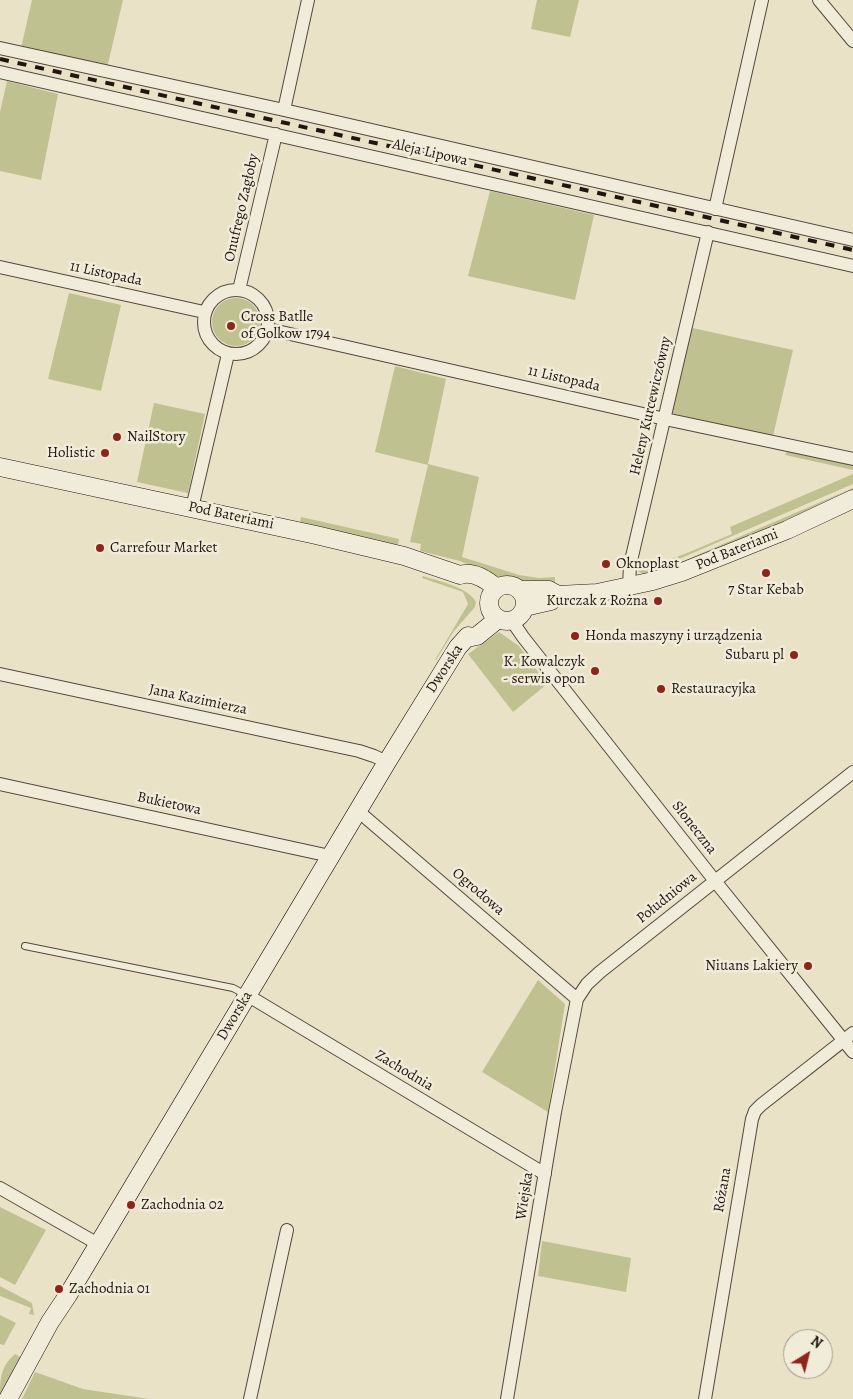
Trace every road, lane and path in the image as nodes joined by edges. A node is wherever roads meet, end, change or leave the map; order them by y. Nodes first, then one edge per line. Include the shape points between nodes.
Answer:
1 (308, 0) edge
2 (762, 0) edge
3 (819, 0) edge
4 (853, 41) edge
5 (0, 48) edge
6 (0, 72) edge
7 (284, 110) junction
8 (276, 134) junction
9 (715, 209) junction
10 (708, 232) junction
11 (853, 240) edge
12 (853, 266) edge
13 (0, 267) edge
14 (239, 290) junction
15 (204, 312) junction
16 (268, 329) junction
17 (228, 354) junction
18 (665, 419) junction
19 (853, 459) edge
20 (0, 467) edge
21 (853, 499) edge
22 (192, 508) junction
23 (629, 587) junction
24 (520, 590) junction
25 (558, 595) junction
26 (497, 607) junction
27 (525, 607) junction
28 (0, 674) edge
29 (387, 762) junction
30 (853, 772) edge
31 (0, 784) edge
32 (358, 811) junction
33 (330, 856) junction
34 (715, 881) junction
35 (26, 946) dead end
36 (247, 995) junction
37 (577, 999) junction
38 (848, 1037) edge
39 (853, 1052) edge
40 (545, 1174) junction
41 (0, 1188) edge
42 (287, 1230) dead end
43 (98, 1244) junction
44 (8, 1399) edge
45 (250, 1399) edge
46 (507, 1399) edge
47 (705, 1399) edge

1 - 7 street
2 - 9 street
3 - 4 street
5 - 7 street, Aleja Lipowa
6 - 8 street, Aleja Lipowa
7 - 9 street, Aleja Lipowa
8 - 10 street, Aleja Lipowa
8 - 14 street, Onufrego Zagłoby
9 - 11 street, Aleja Lipowa
10 - 12 street, Aleja Lipowa
10 - 18 street, Heleny Kurcewiczówny
13 - 15 street, 11 Listopada
14 - 15 street via 224,292 212,300
14 - 16 street via 254,295 262,302
15 - 17 street via 203,324 210,343
16 - 17 street via 255,348 243,354
16 - 18 street, 11 Listopada
17 - 22 street
18 - 19 street, 11 Listopada
18 - 23 street, Heleny Kurcewiczówny via 630,565
20 - 22 street, Pod Bateriami
21 - 23 street, Pod Bateriami via 682,572
22 - 26 street, Pod Bateriami via 404,556 460,574
23 - 25 street, Pod Bateriami
24 - 25 street, Pod Bateriami via 549,590
24 - 26 street, Pod Bateriami via 508,585
24 - 27 street
25 - 27 street, Pod Bateriami via 551,601
26 - 27 street via 520,616
26 - 29 street, Dworska via 469,627 468,636
26 - 34 street, Słoneczna
28 - 29 street, Jana Kazimierza via 359,751
29 - 32 street, Dworska
30 - 34 street, Południowa
31 - 33 street, Bukietowa
32 - 33 street, Dworska
32 - 37 street, Ogrodowa
33 - 36 street, Dworska
34 - 37 street, Południowa via 600,972
34 - 38 street, Słoneczna
35 - 36 lane via 233,988
36 - 40 street, Zachodnia
36 - 43 street, Dworska
37 - 40 street, Wiejska
38 - 39 street, Słoneczna
38 - 47 street, Różana via 755,1111
40 - 46 street, Wiejska
41 - 43 street
42 - 45 street
43 - 44 street, Dworska

